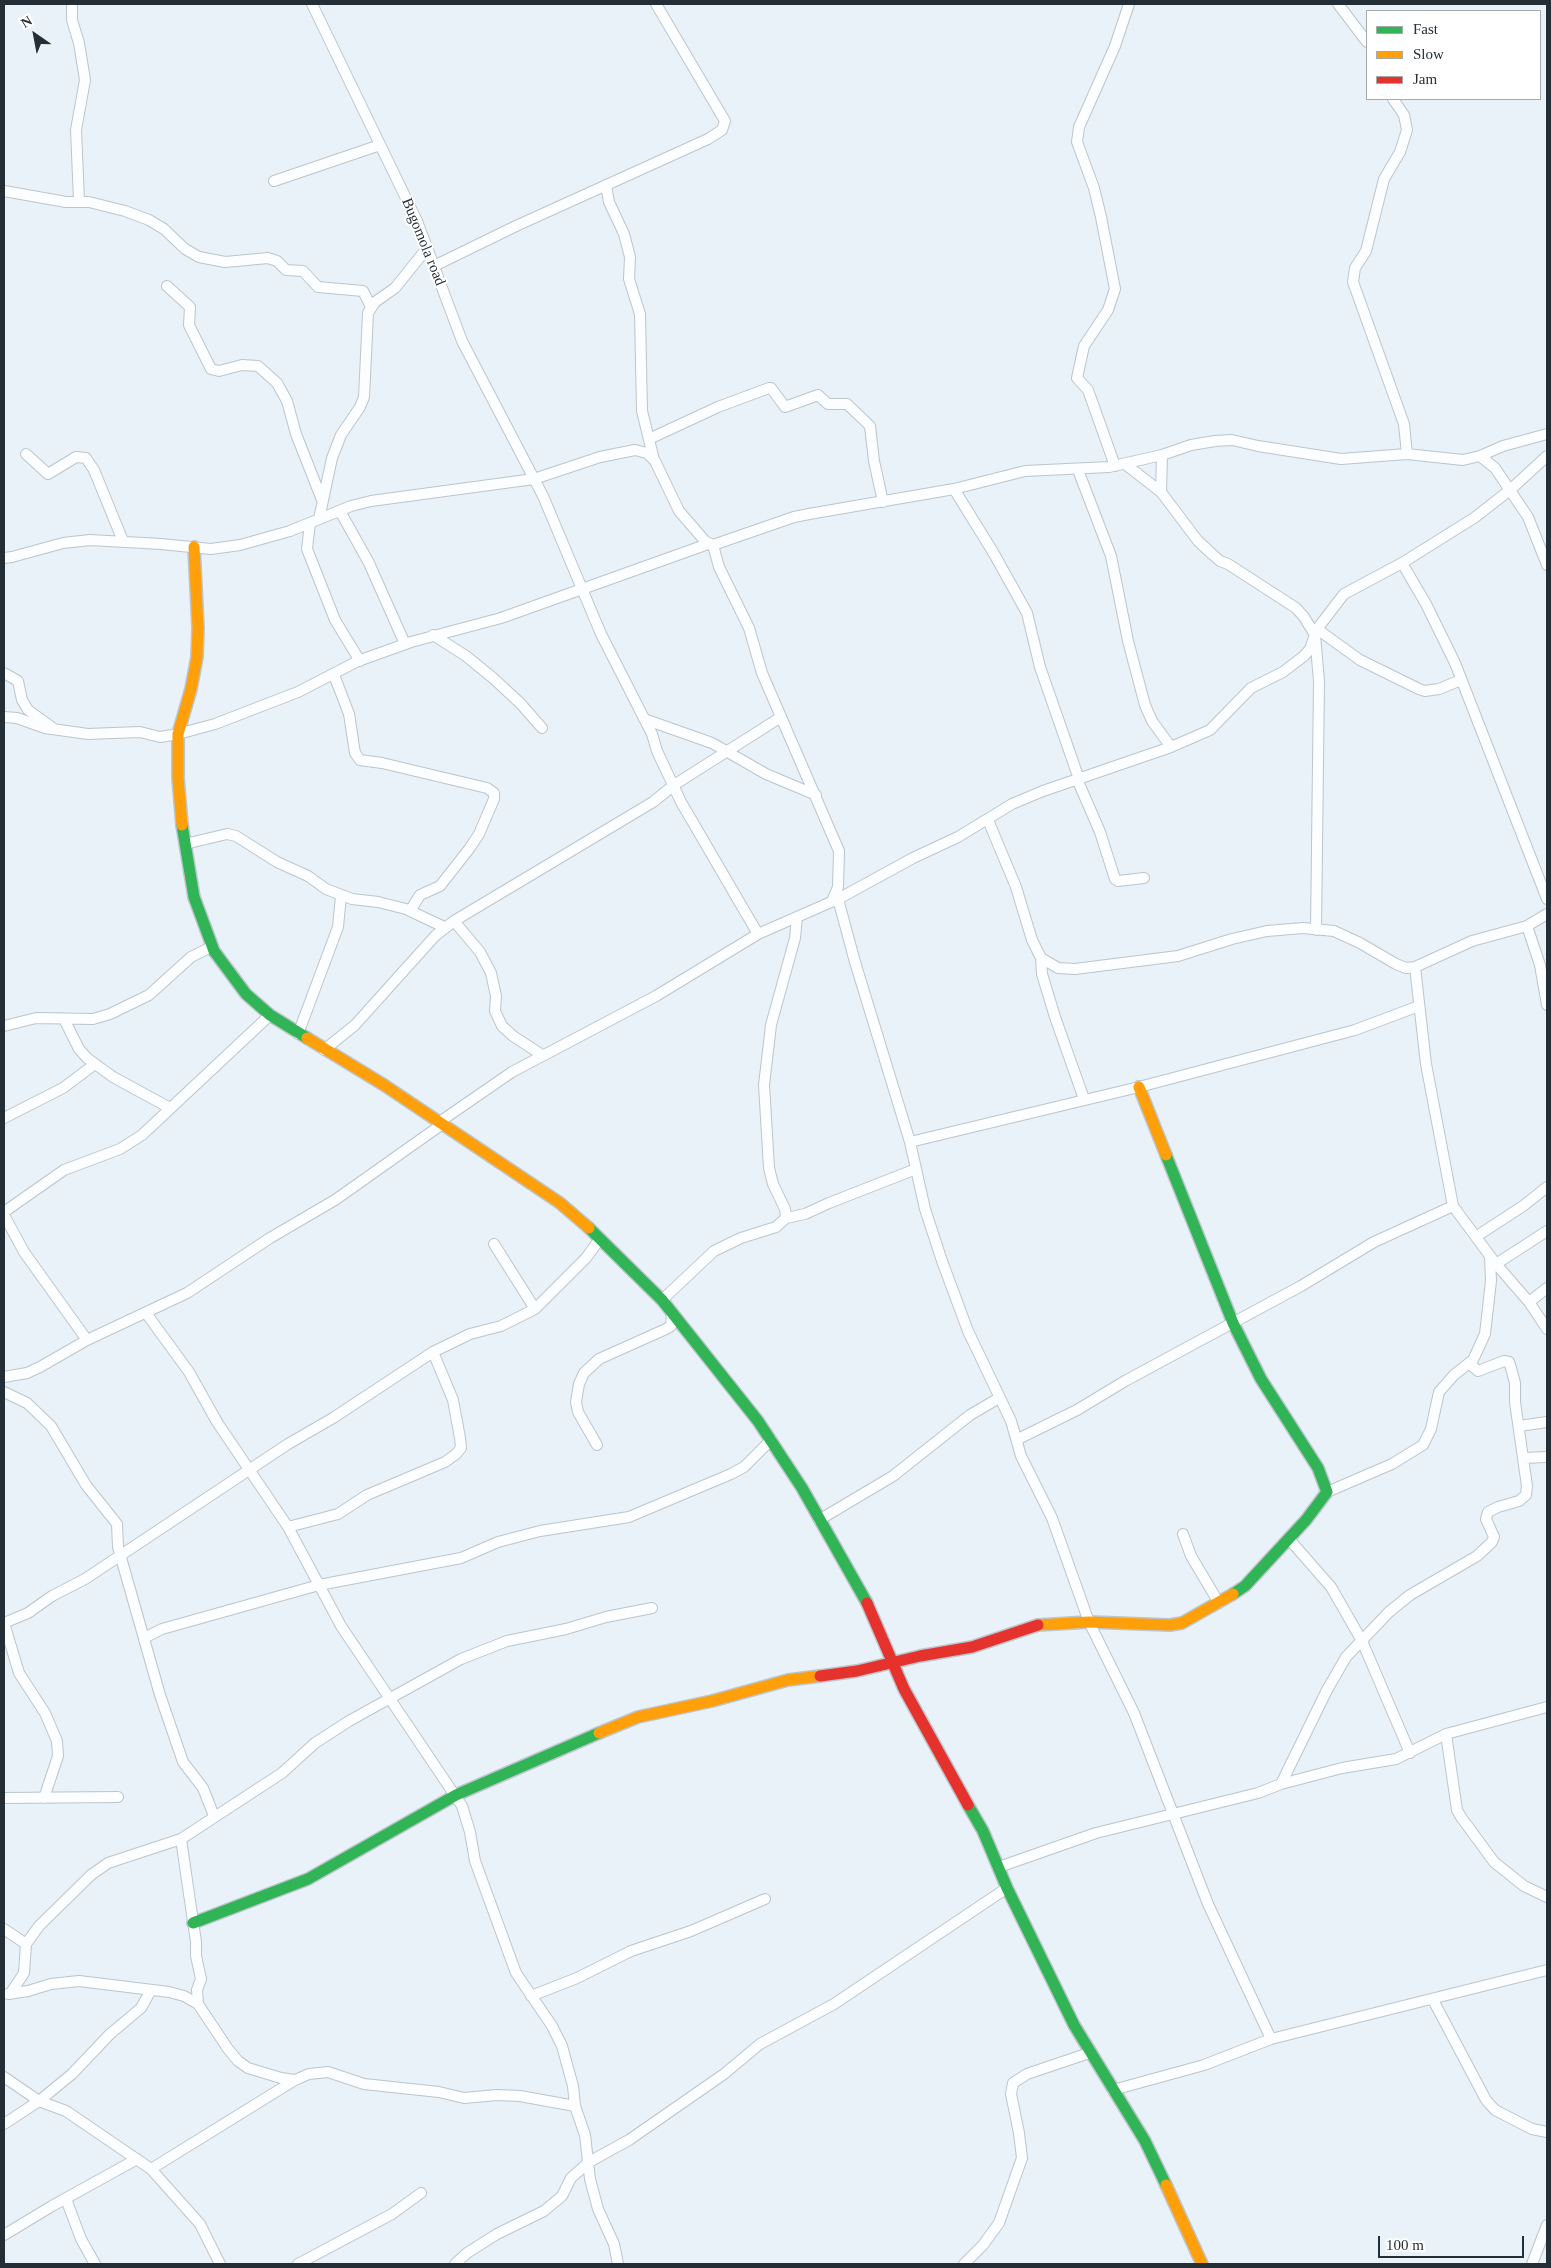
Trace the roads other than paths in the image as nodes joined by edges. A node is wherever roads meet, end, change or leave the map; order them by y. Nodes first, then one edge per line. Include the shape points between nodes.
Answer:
1 (72, 4) edge
2 (312, 4) edge
3 (656, 4) edge
4 (1129, 4) edge
5 (1338, 4) edge
6 (1366, 41) edge
7 (1394, 100) edge
8 (380, 145) junction
9 (274, 181) dead end
10 (606, 184) junction
11 (4, 191) edge
12 (79, 200) junction
13 (428, 247) junction
14 (434, 266) junction
15 (167, 286) dead end
16 (371, 307) junction
17 (1547, 434) edge
18 (649, 439) junction
19 (26, 454) dead end
20 (1407, 454) junction
21 (1162, 455) junction
22 (1480, 456) junction
23 (1547, 456) edge
24 (655, 461) junction
25 (1120, 465) junction
26 (1078, 470) junction
27 (534, 479) junction
28 (954, 489) junction
29 (1510, 490) junction
30 (1161, 492) junction
31 (323, 501) junction
32 (883, 502) junction
33 (340, 511) junction
34 (315, 521) junction
35 (124, 541) junction
36 (711, 545) junction
37 (194, 547) junction
38 (8, 558) edge
39 (1402, 563) junction
40 (4, 565) edge
41 (1547, 565) edge
42 (582, 589) junction
43 (1316, 632) junction
44 (433, 635) junction
45 (405, 644) junction
46 (360, 660) junction
47 (4, 673) edge
48 (334, 675) junction
49 (1461, 680) junction
50 (781, 716) junction
51 (4, 717) edge
52 (644, 719) junction
53 (542, 728) dead end
54 (57, 730) junction
55 (178, 734) junction
56 (1172, 746) junction
57 (727, 751) junction
58 (1078, 779) junction
59 (674, 785) junction
60 (816, 795) junction
61 (988, 820) junction
62 (185, 844) junction
63 (1144, 878) dead end
64 (341, 896) junction
65 (1547, 899) edge
66 (835, 900) junction
67 (410, 911) junction
68 (1547, 914) edge
69 (797, 917) junction
70 (454, 921) junction
71 (1527, 926) junction
72 (444, 928) junction
73 (1316, 930) junction
74 (758, 934) junction
75 (211, 947) junction
76 (1041, 958) junction
77 (1415, 967) junction
78 (1547, 1005) edge
79 (1419, 1006) junction
80 (270, 1015) junction
81 (64, 1020) junction
82 (4, 1026) edge
83 (298, 1034) junction
84 (324, 1050) junction
85 (542, 1055) junction
86 (95, 1064) junction
87 (1139, 1087) junction
88 (1084, 1099) junction
89 (170, 1108) junction
90 (4, 1118) edge
91 (439, 1124) junction
92 (910, 1142) junction
93 (916, 1169) junction
94 (1547, 1187) edge
95 (1453, 1206) junction
96 (4, 1214) edge
97 (786, 1218) junction
98 (1547, 1231) edge
99 (1477, 1236) junction
100 (599, 1240) junction
101 (494, 1244) dead end
102 (1493, 1260) junction
103 (1547, 1288) edge
104 (662, 1300) junction
105 (1529, 1302) junction
106 (535, 1309) junction
107 (672, 1312) junction
108 (146, 1313) junction
109 (1232, 1323) junction
110 (1547, 1329) edge
111 (88, 1340) junction
112 (433, 1352) junction
113 (1470, 1364) junction
114 (4, 1377) edge
115 (4, 1392) edge
116 (999, 1398) junction
117 (1547, 1422) edge
118 (1519, 1426) junction
119 (771, 1440) junction
120 (1018, 1440) junction
121 (598, 1445) dead end
122 (1547, 1457) edge
123 (1523, 1458) junction
124 (249, 1470) junction
125 (1327, 1492) junction
126 (819, 1520) junction
127 (288, 1527) junction
128 (1183, 1534) dead end
129 (1289, 1539) junction
130 (120, 1555) junction
131 (319, 1585) junction
132 (1220, 1603) junction
133 (652, 1608) dead end
134 (1089, 1622) junction
135 (4, 1623) edge
136 (144, 1638) junction
137 (1362, 1641) junction
138 (894, 1662) junction
139 (388, 1699) junction
140 (1547, 1707) edge
141 (1446, 1734) junction
142 (1410, 1753) junction
143 (1281, 1784) junction
144 (456, 1795) junction
145 (118, 1797) dead end
146 (4, 1798) edge
147 (44, 1798) junction
148 (1172, 1814) junction
149 (214, 1816) junction
150 (181, 1839) junction
151 (999, 1867) junction
152 (1007, 1888) junction
153 (1547, 1897) edge
154 (765, 1899) dead end
155 (193, 1922) junction
156 (4, 1929) edge
157 (26, 1944) junction
158 (1547, 1970) edge
159 (151, 1990) junction
160 (7, 1993) edge
161 (531, 1996) junction
162 (1433, 2000) junction
163 (198, 2004) junction
164 (1271, 2039) junction
165 (1090, 2052) junction
166 (4, 2077) edge
167 (295, 2080) junction
168 (1113, 2090) junction
169 (39, 2101) junction
170 (575, 2106) junction
171 (4, 2124) edge
172 (1547, 2132) edge
173 (137, 2160) junction
174 (589, 2162) junction
175 (150, 2169) junction
176 (422, 2193) dead end
177 (66, 2199) junction
178 (1547, 2225) edge
179 (4, 2235) edge
180 (95, 2264) edge
181 (220, 2264) edge
182 (298, 2264) edge
183 (454, 2264) edge
184 (618, 2264) edge
185 (964, 2264) edge
186 (1201, 2264) edge
187 (1532, 2264) edge

1 - 12 street via 72,20 86,80 76,130
2 - 8 street, Bugomola road
3 - 10 street via 725,121 725,127 708,139
4 - 25 street via 1077,136 1102,217 1115,289 1108,310 1084,346 1077,378 1088,390
5 - 6 street
7 - 20 street via 1404,115 1407,130 1400,152 1384,179 1366,251 1356,268 1353,282 1404,424
8 - 9 street
8 - 13 street, Bugomola road
10 - 14 street
10 - 18 street via 609,202 630,254 629,274 640,314 642,411
11 - 12 street via 66,202
12 - 16 street via 149,220 199,257 225,262 268,258 286,270 303,272 318,287 363,291
13 - 14 street, Bugomola road
13 - 16 street via 395,288
14 - 27 street, Bugomola road via 462,341
15 - 31 street via 190,307 189,325 211,369 219,371 242,365 258,366 277,383 287,401 296,434
16 - 31 street via 367,318 364,396 334,450
17 - 22 street
18 - 24 street
18 - 32 street via 769,388 785,407 818,395 828,404 849,405 870,426
19 - 35 street via 48,474 76,457 86,458
20 - 21 street via 1341,459 1232,440 1191,445
20 - 22 street via 1450,460
21 - 25 street
21 - 30 street
22 - 29 street via 1495,468
23 - 29 street
24 - 27 street via 644,452 635,450 600,457
24 - 36 street via 679,511
25 - 26 street
25 - 30 street
26 - 28 street via 1025,471
26 - 56 street via 1112,556 1128,641 1145,705 1152,721
27 - 33 street via 372,500
27 - 42 street, Bugomola road
28 - 32 street
28 - 58 street via 994,552 1027,613 1040,666
29 - 39 street via 1474,518
29 - 41 street via 1534,529
30 - 43 street via 1198,541 1212,554 1296,608
31 - 34 street
32 - 36 street via 794,517
33 - 34 street
33 - 45 street via 369,563
34 - 37 street via 240,545 211,549
34 - 46 street via 307,544 308,552 335,620
35 - 37 street
35 - 38 street via 63,543
36 - 42 street
36 - 50 street via 749,628 762,673
37 - 55 street via 197,657
38 - 40 street
39 - 43 street via 1344,594
39 - 49 street via 1426,604
42 - 44 street via 501,618
42 - 52 street, Bugomola road
43 - 49 street via 1360,660 1425,692
43 - 56 street via 1310,649 1297,662 1251,688 1210,730
43 - 73 street
44 - 45 street
44 - 53 street via 493,678
45 - 46 street
46 - 48 street
47 - 54 street via 18,681 28,710
48 - 55 street via 215,724
48 - 67 street via 349,714 355,753 360,760 487,788 494,794 469,849 438,888 422,894
49 - 65 street
50 - 57 street
50 - 60 street
51 - 54 street
52 - 57 street
52 - 59 street, Bugomola road
54 - 55 street via 96,735 140,732 160,737
55 - 62 street via 178,778
56 - 58 street
57 - 59 street
57 - 60 street via 766,774
58 - 61 street via 1020,801
58 - 63 street via 1115,879
59 - 70 street via 631,816
59 - 74 street, Bugomola road
60 - 66 street via 839,850
61 - 66 street
61 - 76 street
62 - 64 street via 227,834 236,836
62 - 75 street via 194,897
64 - 67 street
64 - 83 street via 338,926
66 - 69 street
66 - 92 street
67 - 72 street
68 - 71 street
69 - 74 street
69 - 97 street via 771,1025 764,1085 769,1168
70 - 72 street
70 - 85 street via 480,952 491,973 496,996 495,1011 502,1026
71 - 77 street via 1472,941
71 - 78 street via 1540,965
72 - 84 street via 355,1025
73 - 76 street via 1303,928 1267,932 1178,956 1075,969 1058,968
73 - 77 street via 1334,931 1396,964
74 - 85 street via 656,996
75 - 80 street via 246,994
75 - 81 street via 191,957 149,995 134,1004 103,1017
76 - 88 street via 1042,974 1055,1017
77 - 79 street
79 - 87 street via 1356,1030
79 - 95 street via 1426,1064
80 - 83 street
80 - 89 street
81 - 82 street via 36,1018
81 - 86 street via 79,1049
83 - 84 street
84 - 91 street via 384,1085
85 - 91 street via 512,1072
86 - 89 street via 113,1078
86 - 90 street via 63,1088
87 - 88 street
87 - 109 street
88 - 92 street
89 - 96 street via 142,1135 120,1148 64,1170
91 - 100 street via 560,1203
91 - 108 street via 334,1200 187,1293
92 - 93 street
93 - 97 street via 805,1214
93 - 116 street via 942,1261 968,1332
94 - 99 street
95 - 99 street
95 - 109 street via 1374,1242
96 - 111 street via 24,1252
97 - 104 street via 776,1226 714,1252
98 - 102 street
99 - 102 street
100 - 104 street
100 - 106 street via 586,1258
101 - 106 street
102 - 105 street
102 - 113 street via 1487,1327 1477,1355
103 - 105 street
104 - 107 street
105 - 110 street
106 - 112 street
107 - 119 street
107 - 121 street via 671,1326 599,1359 584,1373 576,1402 578,1412
108 - 111 street
108 - 124 street via 189,1372
109 - 120 street
109 - 125 street via 1261,1379 1318,1468
111 - 114 street via 27,1373
112 - 124 street
112 - 127 street via 453,1400 461,1448 446,1462 367,1495 338,1514
113 - 118 street via 1481,1371 1508,1362 1515,1383
113 - 125 street via 1454,1375 1439,1392 1431,1429 1423,1445 1392,1464
115 - 130 street via 27,1403 51,1426 86,1485 117,1524
116 - 120 street
116 - 126 street via 970,1415 893,1476
117 - 118 street
118 - 123 street
119 - 126 street
119 - 131 street via 744,1467 629,1517 540,1531 498,1542 461,1558
120 - 134 street via 1024,1462 1052,1518
122 - 123 street
123 - 137 street via 1526,1495 1486,1515 1494,1536 1492,1542 1477,1556 1410,1596 1389,1612
124 - 127 street
124 - 130 street
125 - 129 street
126 - 138 street via 873,1614
127 - 131 street
128 - 132 street via 1190,1556
129 - 132 street via 1245,1586
129 - 137 street via 1331,1587
130 - 135 street via 28,1613
130 - 136 street
131 - 136 street via 162,1629
131 - 139 street
132 - 134 street via 1182,1623 1170,1625
133 - 139 street via 507,1641 461,1659
134 - 138 street via 1040,1624 972,1647
134 - 148 street via 1134,1712
135 - 147 street via 19,1673 45,1713 57,1741 58,1756
136 - 149 street via 183,1762 203,1788
137 - 142 street
137 - 143 street via 1346,1657 1327,1690
138 - 144 street via 857,1671 781,1681 638,1718
138 - 151 street via 912,1704 983,1831
139 - 144 street
139 - 149 street via 315,1743 282,1773
140 - 141 street
141 - 142 street
141 - 153 street via 1457,1810 1461,1817 1494,1862 1524,1886
142 - 143 street
143 - 148 street via 1258,1793
144 - 155 street via 308,1879
144 - 161 street via 466,1818 477,1868 516,1973
145 - 147 street
146 - 147 street
148 - 151 street via 1096,1834
148 - 164 street via 1208,1904
149 - 150 street
150 - 155 street
150 - 157 street via 108,1863 50,1913
151 - 152 street
152 - 165 street
152 - 174 street via 834,2004 760,2044 724,2074 629,2140
154 - 161 street via 691,1931 630,1950 577,1978
155 - 163 street via 201,1979 197,1990
156 - 157 street
157 - 160 street via 24,1973
158 - 162 street
159 - 160 street via 73,1981
159 - 163 street via 184,1996
159 - 169 street via 141,2008
161 - 170 street via 562,2046
162 - 164 street
162 - 172 street via 1486,2100 1495,2110 1532,2129
163 - 167 street via 238,2061 248,2068
164 - 168 street via 1204,2064
165 - 168 street
165 - 185 street via 1027,2074 1013,2083 1011,2094 1022,2158 999,2223
166 - 169 street
167 - 170 street via 309,2074 328,2072 364,2084 464,2098 520,2096
167 - 175 street
168 - 186 street via 1134,2120 1182,2217
169 - 171 street
169 - 173 street via 66,2111
170 - 174 street via 585,2135
173 - 175 street
173 - 177 street
174 - 183 street via 571,2178 555,2203 533,2218 484,2242
174 - 184 street via 598,2209 614,2244
175 - 181 street via 200,2224
176 - 182 street via 392,2214
177 - 179 street
177 - 180 street via 81,2239
178 - 187 street

